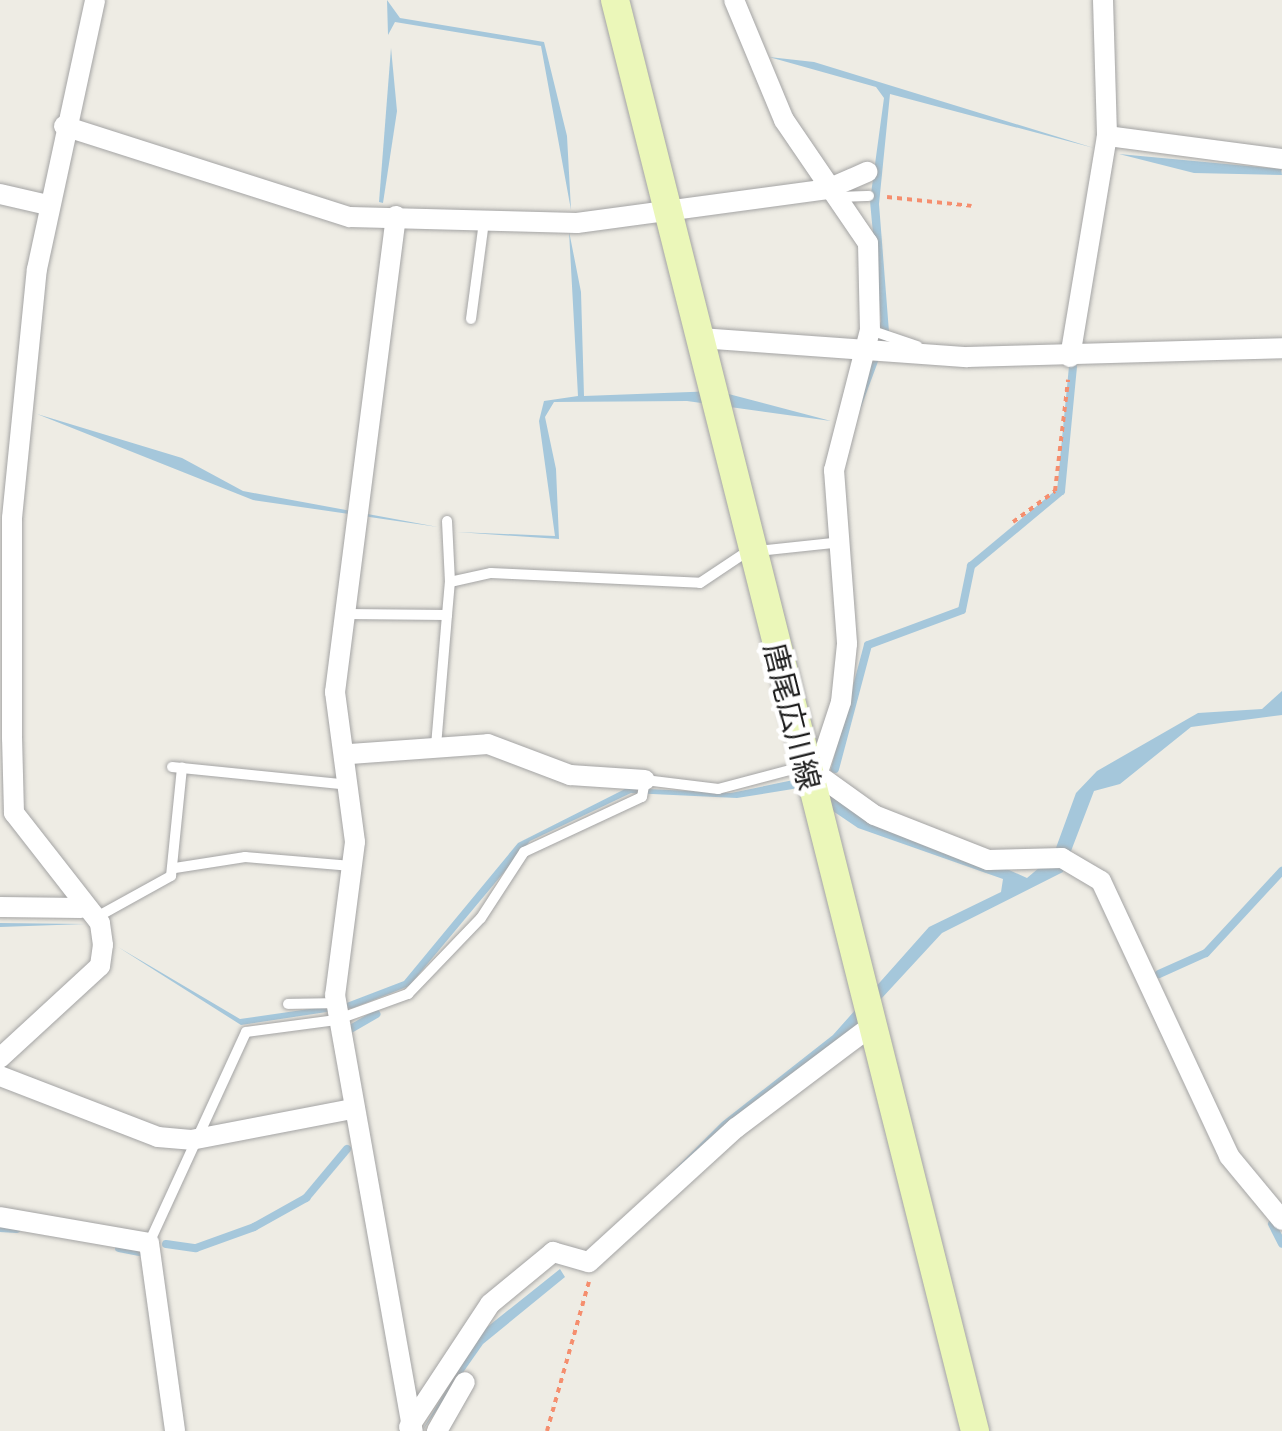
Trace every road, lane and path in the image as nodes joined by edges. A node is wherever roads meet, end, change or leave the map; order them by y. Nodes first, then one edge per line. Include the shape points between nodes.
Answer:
1 (95, 0) edge
2 (615, 0) edge
3 (734, 0) edge
4 (1103, 0) edge
5 (64, 126) junction
6 (1107, 136) junction
7 (1282, 159) edge
8 (867, 172) dead end
9 (832, 192) junction
10 (0, 194) edge
11 (869, 196) dead end
12 (884, 197) dead end
13 (48, 205) junction
14 (972, 206) dead end
15 (667, 212) junction
16 (396, 216) junction
17 (484, 220) junction
18 (470, 319) dead end
19 (700, 338) junction
20 (876, 342) junction
21 (1282, 348) edge
22 (1070, 357) junction
23 (0, 418) edge
24 (22, 428) junction
25 (448, 521) dead end
26 (1013, 522) dead end
27 (834, 544) junction
28 (752, 550) junction
29 (450, 582) junction
30 (346, 614) junction
31 (448, 615) junction
32 (436, 746) junction
33 (350, 754) junction
34 (810, 777) junction
35 (645, 780) junction
36 (353, 785) junction
37 (352, 866) junction
38 (174, 868) junction
39 (0, 907) edge
40 (87, 913) junction
41 (288, 1004) dead end
42 (336, 1012) junction
43 (867, 1012) junction
44 (0, 1058) edge
45 (0, 1076) edge
46 (352, 1109) junction
47 (191, 1140) junction
48 (0, 1217) edge
49 (1282, 1220) edge
50 (150, 1243) junction
51 (589, 1262) junction
52 (465, 1382) dead end
53 (409, 1429) edge
54 (175, 1431) edge
55 (437, 1431) edge
56 (548, 1431) edge
57 (975, 1431) edge

1 - 5 street
2 - 15 main road, 唐尾広川線
3 - 9 street via 784,120
4 - 6 street
5 - 13 street
5 - 16 street via 350,216
6 - 7 street
6 - 22 street
8 - 9 street
9 - 11 lane
9 - 15 street
9 - 20 street via 868,243
10 - 13 street
12 - 14 path
13 - 24 street
15 - 17 street
15 - 19 main road, 唐尾広川線
16 - 17 street
16 - 30 street
17 - 18 lane
19 - 20 street
19 - 28 main road, 唐尾広川線
20 - 22 street via 945,356
20 - 27 street via 834,470
21 - 22 street
22 - 26 path via 1055,491
23 - 24 street
24 - 40 street via 12,518 14,813
25 - 29 lane
27 - 28 lane
27 - 34 street via 847,644
28 - 29 lane via 721,574 673,586 491,572
28 - 34 main road, 唐尾広川線
29 - 31 lane
30 - 31 lane
30 - 33 street via 335,692
31 - 32 lane
32 - 33 street
32 - 35 street via 488,744 570,775
33 - 36 street
34 - 35 lane via 718,789
34 - 43 main road, 唐尾広川線
34 - 49 street via 874,815 988,860 1072,861 1101,881 1229,1156
35 - 42 lane via 642,798 524,852 481,918 408,994
36 - 37 street
36 - 38 lane via 177,767
37 - 38 lane via 245,857
37 - 42 street
38 - 40 lane
39 - 40 street
40 - 44 street via 100,966
41 - 42 lane
42 - 46 street
42 - 47 lane via 246,1032
43 - 51 street
43 - 57 main road, 唐尾広川線
45 - 47 street via 113,1124
46 - 47 street
46 - 53 street
47 - 50 lane
48 - 50 street
50 - 54 street
51 - 53 street via 553,1252 490,1304
51 - 56 path
52 - 55 street

